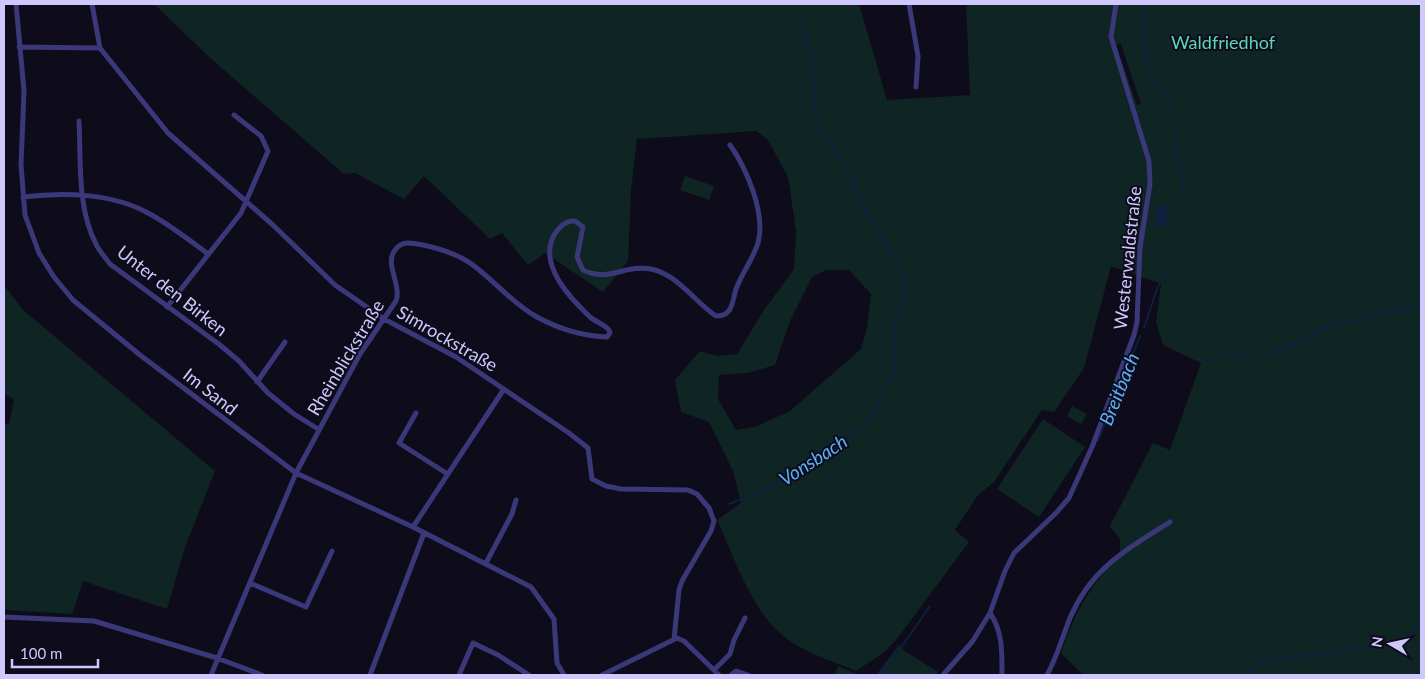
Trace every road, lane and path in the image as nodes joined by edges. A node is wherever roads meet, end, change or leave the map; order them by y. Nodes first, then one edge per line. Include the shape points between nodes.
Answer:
1 (16, 4) edge
2 (92, 4) edge
3 (909, 4) edge
4 (1116, 4) edge
5 (19, 47) junction
6 (100, 48) junction
7 (916, 86) dead end
8 (234, 115) dead end
9 (79, 121) dead end
10 (730, 145) dead end
11 (83, 196) junction
12 (23, 197) junction
13 (247, 202) junction
14 (208, 254) junction
15 (167, 307) junction
16 (384, 319) junction
17 (285, 342) dead end
18 (257, 382) junction
19 (504, 389) junction
20 (416, 412) dead end
21 (318, 429) junction
22 (296, 473) junction
23 (446, 473) junction
24 (516, 500) dead end
25 (1170, 522) dead end
26 (413, 527) junction
27 (424, 533) junction
28 (332, 550) dead end
29 (486, 563) junction
30 (250, 583) junction
31 (990, 613) junction
32 (4, 617) edge
33 (745, 618) dead end
34 (674, 639) junction
35 (217, 658) junction
36 (714, 670) junction
37 (211, 675) edge
38 (262, 675) edge
39 (370, 675) edge
40 (459, 675) edge
41 (529, 675) edge
42 (564, 675) edge
43 (602, 675) edge
44 (719, 675) edge
45 (731, 675) edge
46 (748, 675) edge
47 (943, 675) edge
48 (1002, 675) edge
49 (1047, 675) edge

1 - 5 street, Im Sand
2 - 6 street, Simrockstraße
3 - 7 street via 918,56
4 - 31 street, Westerwaldstraße via 1111,37 1149,161 1150,184 1140,247 1137,322 1125,363 1069,498 1014,553
5 - 6 street
5 - 12 street, Im Sand via 24,91
6 - 13 street, Simrockstraße via 168,133
8 - 13 street via 261,136 268,151
9 - 11 street, Unter den Birken
10 - 16 street, Rheinblickstraße via 754,193 760,234 730,312 726,315 716,316 661,272 638,268 603,276 583,270 577,257 583,226 571,220 555,234 549,251 551,263 563,286 583,310 609,330 606,337 574,332 548,322 520,306 469,263 438,248 409,242 394,250 391,258 399,293
11 - 12 street
11 - 14 street via 116,200 146,212
11 - 15 street, Unter den Birken via 87,222 96,245 110,264
12 - 22 street, Im Sand via 30,233 39,253 73,300 184,390
13 - 14 street
13 - 16 street, Simrockstraße via 335,285
14 - 15 street
15 - 18 street, Unter den Birken via 220,345
16 - 19 street, Simrockstraße via 456,357
16 - 21 street, Rheinblickstraße via 360,354
17 - 18 street
18 - 21 street, Unter den Birken via 294,414
19 - 23 street
19 - 34 street, Simrockstraße via 588,448 592,479 621,489 688,490 697,494 713,512 713,525 679,590
20 - 23 street via 399,443
21 - 22 street, Rheinblickstraße
22 - 26 street, Im Sand
22 - 30 street, Rheinblickstraße
23 - 26 street
24 - 29 street
25 - 49 street via 1114,558 1090,582 1070,618
26 - 27 street, Im Sand
27 - 29 street, Im Sand
27 - 39 street
28 - 30 street via 306,607
29 - 42 street, Im Sand via 525,582 546,606 554,619 557,663
30 - 35 street, Rheinblickstraße
31 - 47 street, Westerwaldstraße via 972,642
31 - 48 street via 1000,633
32 - 35 street via 94,621
33 - 36 street via 730,654
34 - 36 street via 684,641
34 - 43 street
35 - 37 street, Rheinblickstraße
35 - 38 street
36 - 44 street
40 - 41 street via 472,643
45 - 46 street via 736,671

